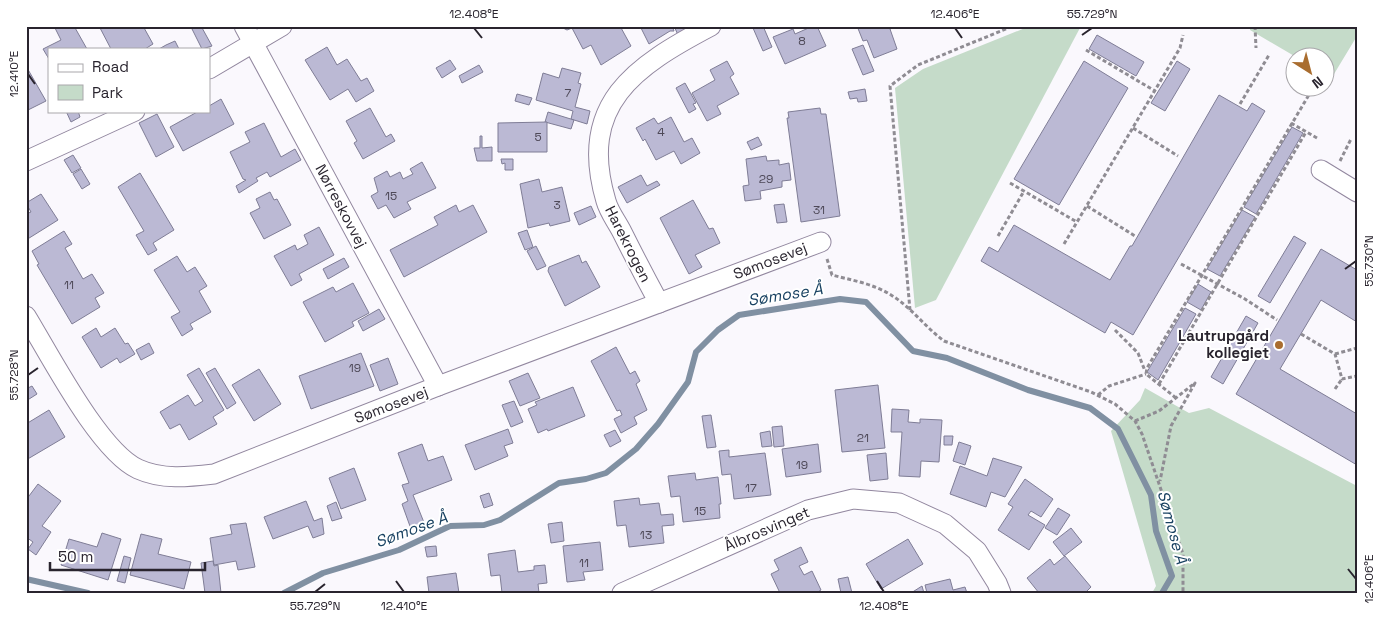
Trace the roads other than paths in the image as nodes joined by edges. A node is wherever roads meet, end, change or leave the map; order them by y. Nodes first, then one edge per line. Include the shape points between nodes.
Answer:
1 (244, 26) edge
2 (282, 26) edge
3 (711, 26) edge
4 (253, 44) junction
5 (210, 68) edge
6 (133, 112) edge
7 (26, 161) edge
8 (1321, 170) dead end
9 (1357, 192) edge
10 (821, 242) road end
11 (659, 303) junction
12 (26, 316) edge
13 (438, 386) junction
14 (622, 593) edge
15 (1001, 593) edge

1 - 4 street, Nørreskovvej
2 - 4 street
3 - 11 street, Harekrogen via 664,51 633,75 610,103 599,140 599,166 606,203
4 - 5 street
4 - 13 street, Nørreskovvej
6 - 7 street
8 - 9 street
10 - 11 street, Sømosevej
11 - 13 street, Sømosevej
12 - 13 street, Sømosevej via 101,438 138,469 177,478 214,474
14 - 15 street, Ålbrosvinget via 808,510 853,499 899,503 945,524 977,551

